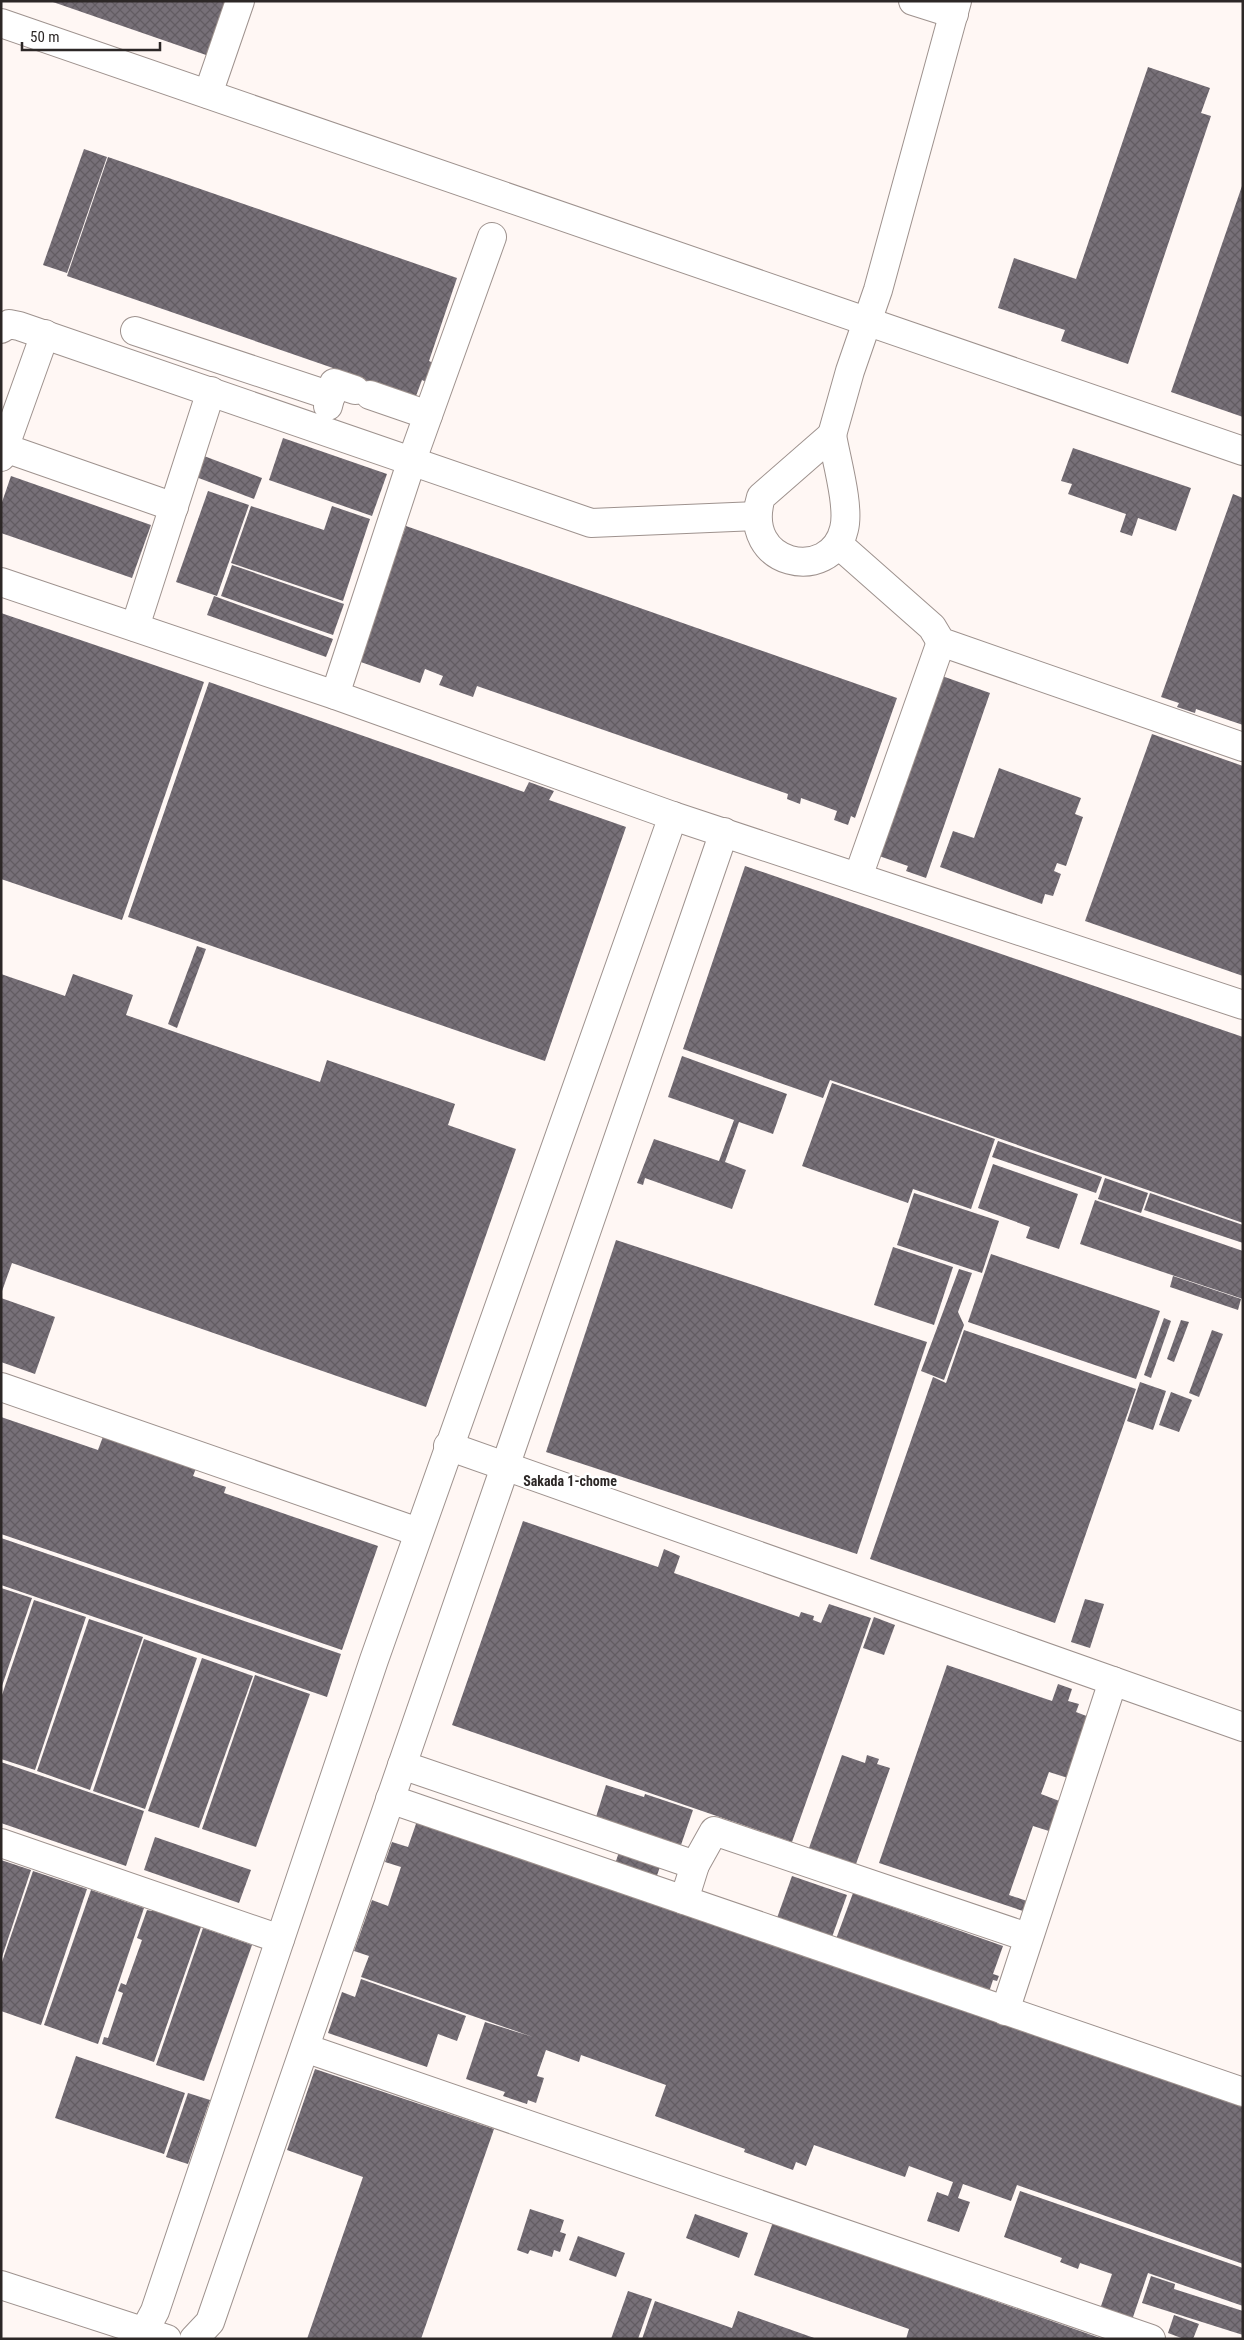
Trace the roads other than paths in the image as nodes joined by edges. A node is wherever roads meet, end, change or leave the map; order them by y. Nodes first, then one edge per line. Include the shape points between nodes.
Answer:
1 (240, 1) edge
2 (913, 1) edge
3 (956, 8) edge
4 (1, 23) edge
5 (208, 94) junction
6 (492, 237) dead end
7 (868, 321) junction
8 (1, 329) edge
9 (135, 331) dead end
10 (45, 334) junction
11 (211, 391) junction
12 (352, 394) junction
13 (428, 415) junction
14 (323, 429) junction
15 (832, 435) junction
16 (1243, 451) edge
17 (3, 452) edge
18 (412, 460) junction
19 (174, 507) junction
20 (757, 516) junction
21 (838, 544) junction
22 (1, 582) edge
23 (135, 627) junction
24 (941, 642) junction
25 (335, 695) junction
26 (1243, 747) edge
27 (673, 816) junction
28 (724, 832) junction
29 (858, 877) junction
30 (1243, 1005) edge
31 (1, 1387) edge
32 (448, 1446) junction
33 (505, 1466) junction
34 (418, 1532) junction
35 (1113, 1681) junction
36 (1243, 1727) edge
37 (402, 1764) junction
38 (390, 1799) junction
39 (590, 1829) junction
40 (1, 1843) edge
41 (578, 1864) junction
42 (695, 1865) junction
43 (684, 1900) junction
44 (1027, 1937) junction
45 (280, 1940) junction
46 (1005, 2011) junction
47 (305, 2048) junction
48 (1243, 2092) edge
49 (1, 2285) edge
50 (150, 2336) edge
51 (194, 2339) edge
52 (1152, 2339) edge

1 - 5 street
2 - 3 street
3 - 7 street
4 - 5 street
5 - 7 street
6 - 13 street
7 - 15 street
7 - 16 street
8 - 10 street via 10,324
9 - 12 street
10 - 11 street
10 - 17 street
11 - 14 street
11 - 19 street
12 - 13 street
12 - 14 street
13 - 18 street
14 - 18 street
15 - 20 street via 761,498
15 - 21 street via 846,515
17 - 19 street
18 - 20 street via 591,523
18 - 25 street
19 - 23 street
20 - 21 street via 762,539 772,551 784,558 798,562 814,560
21 - 24 street via 932,627
22 - 23 street
23 - 25 street
24 - 26 street
24 - 29 street
25 - 27 street
27 - 28 street
27 - 32 street
28 - 29 street
28 - 33 street
29 - 30 street
31 - 34 street
32 - 33 street
32 - 34 street
33 - 35 street
33 - 37 street
34 - 45 street
35 - 36 street
35 - 44 street
37 - 38 street
37 - 39 street
38 - 41 street
38 - 47 street
39 - 41 street
39 - 42 street
40 - 45 street
41 - 43 street
42 - 43 street
42 - 44 street via 714,1831
43 - 46 street
44 - 46 street
45 - 50 street via 155,2311
46 - 48 street
47 - 51 street via 210,2322
47 - 52 street
49 - 50 street

